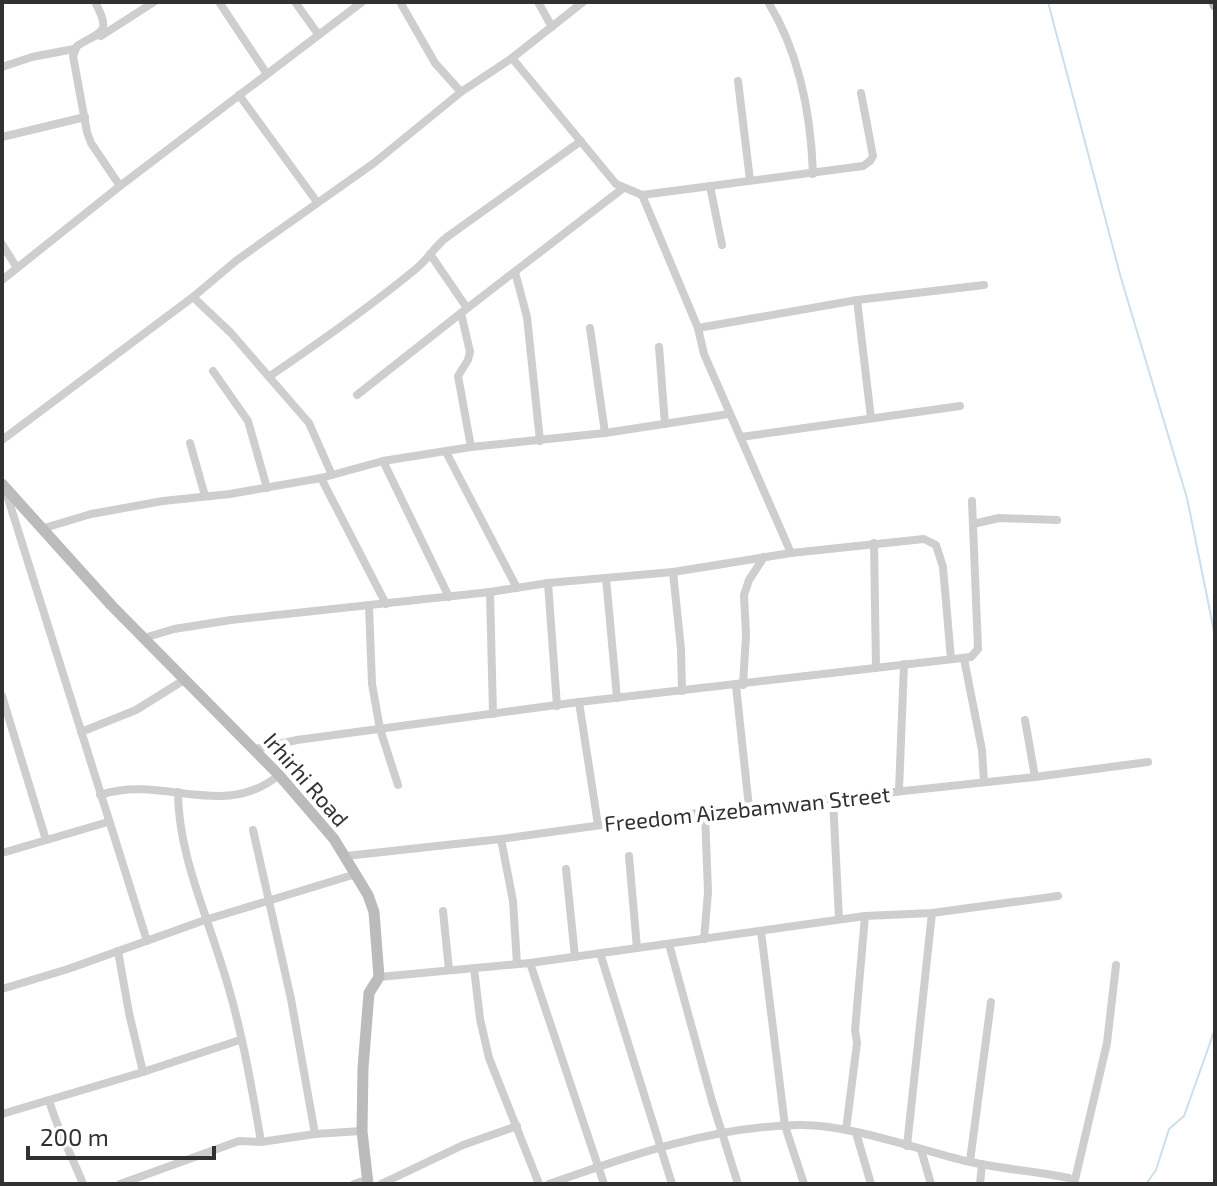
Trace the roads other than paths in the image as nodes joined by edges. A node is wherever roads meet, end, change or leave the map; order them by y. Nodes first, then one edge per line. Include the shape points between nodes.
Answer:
1 (95, 2) edge
2 (154, 2) edge
3 (219, 2) edge
4 (295, 2) edge
5 (362, 2) edge
6 (400, 2) edge
7 (538, 2) edge
8 (583, 2) edge
9 (768, 2) edge
10 (552, 27) junction
11 (318, 34) junction
12 (97, 37) junction
13 (74, 49) junction
14 (512, 58) junction
15 (2, 67) edge
16 (267, 74) junction
17 (738, 81) dead end
18 (461, 92) junction
19 (861, 93) dead end
20 (239, 95) junction
21 (85, 117) junction
22 (2, 137) edge
23 (581, 141) junction
24 (813, 174) junction
25 (750, 180) junction
26 (120, 186) junction
27 (710, 186) junction
28 (622, 189) junction
29 (642, 195) junction
30 (317, 202) junction
31 (2, 244) edge
32 (722, 245) dead end
33 (430, 254) junction
34 (17, 268) junction
35 (515, 272) junction
36 (2, 280) edge
37 (984, 285) dead end
38 (193, 297) junction
39 (857, 300) junction
40 (464, 311) junction
41 (590, 328) dead end
42 (698, 328) junction
43 (659, 347) dead end
44 (213, 371) dead end
45 (270, 376) junction
46 (357, 395) dead end
47 (960, 406) dead end
48 (729, 414) junction
49 (871, 418) junction
50 (665, 424) junction
51 (605, 433) junction
52 (741, 437) junction
53 (2, 440) edge
54 (540, 441) junction
55 (190, 443) dead end
56 (471, 447) junction
57 (446, 452) junction
58 (383, 461) junction
59 (332, 475) junction
60 (321, 478) junction
61 (3, 486) edge
62 (267, 488) junction
63 (205, 496) junction
64 (972, 501) dead end
65 (1057, 520) dead end
66 (973, 524) junction
67 (41, 529) junction
68 (874, 543) junction
69 (791, 553) junction
70 (764, 557) junction
71 (673, 572) junction
72 (606, 578) junction
73 (548, 583) junction
74 (517, 588) junction
75 (490, 592) junction
76 (449, 597) junction
77 (386, 604) junction
78 (369, 606) junction
79 (144, 638) junction
80 (951, 659) junction
81 (964, 659) junction
82 (904, 664) junction
83 (876, 668) junction
84 (184, 680) junction
85 (740, 686) junction
86 (682, 691) junction
87 (2, 696) edge
88 (617, 698) junction
89 (579, 702) junction
90 (557, 706) junction
91 (493, 714) junction
92 (1025, 720) dead end
93 (380, 729) junction
94 (81, 732) junction
95 (255, 749) junction
96 (1148, 762) dead end
97 (279, 775) junction
98 (1035, 777) junction
99 (984, 782) junction
100 (398, 785) dead end
101 (899, 791) junction
102 (178, 792) junction
103 (100, 795) junction
104 (833, 799) junction
105 (749, 807) junction
106 (705, 813) junction
107 (108, 822) junction
108 (598, 825) junction
109 (253, 830) dead end
110 (501, 839) junction
111 (46, 840) junction
112 (2, 853) edge
113 (346, 856) junction
114 (629, 856) dead end
115 (566, 869) dead end
116 (356, 874) junction
117 (1058, 896) dead end
118 (269, 901) junction
119 (443, 911) dead end
120 (932, 913) junction
121 (865, 916) junction
122 (839, 919) junction
123 (205, 920) junction
124 (761, 931) junction
125 (704, 939) junction
126 (147, 941) junction
127 (669, 944) junction
128 (637, 948) junction
129 (118, 951) junction
130 (600, 953) junction
131 (575, 957) junction
132 (530, 963) junction
133 (517, 964) junction
134 (1116, 965) dead end
135 (474, 968) junction
136 (449, 970) junction
137 (379, 977) junction
138 (2, 989) edge
139 (991, 1002) dead end
140 (240, 1040) junction
141 (143, 1072) junction
142 (49, 1100) junction
143 (2, 1114) edge
144 (517, 1126) junction
145 (785, 1126) junction
146 (362, 1131) junction
147 (851, 1131) junction
148 (724, 1133) junction
149 (315, 1134) junction
150 (261, 1142) junction
151 (907, 1146) junction
152 (662, 1149) junction
153 (921, 1150) junction
154 (970, 1161) junction
155 (982, 1164) junction
156 (598, 1167) junction
157 (363, 1183) edge
158 (83, 1184) edge
159 (120, 1184) edge
160 (381, 1184) edge
161 (539, 1184) edge
162 (549, 1184) edge
163 (604, 1184) edge
164 (672, 1184) edge
165 (738, 1184) edge
166 (804, 1184) edge
167 (871, 1184) edge
168 (931, 1184) edge
169 (980, 1184) edge
170 (1074, 1184) edge

1 - 12 street via 104,24
2 - 12 street
3 - 16 street
4 - 11 street
5 - 11 street
6 - 18 street via 435,63
7 - 10 street
8 - 10 street
9 - 24 street via 796,59 812,134
10 - 14 street
11 - 16 street
12 - 13 street
13 - 15 street
13 - 21 street
14 - 18 street
14 - 23 street
16 - 20 street
17 - 25 street
18 - 30 street
19 - 24 street via 873,156 863,166
20 - 26 street
20 - 30 street
21 - 22 street
21 - 26 street via 91,143
23 - 28 street
23 - 33 street via 458,228
24 - 25 street
25 - 27 street
26 - 34 street
27 - 29 street
27 - 32 street
28 - 29 street
28 - 35 street
29 - 42 street
30 - 38 street
31 - 34 street
33 - 40 street
33 - 45 street via 352,319
34 - 36 street
35 - 40 street
35 - 54 street via 527,317
37 - 39 street
38 - 45 street
38 - 53 street
39 - 42 street
39 - 49 street
40 - 46 street
40 - 56 street via 470,352 458,376
41 - 51 street
42 - 48 street
43 - 50 street
44 - 62 street via 248,421
45 - 59 street via 309,423
47 - 49 street
48 - 50 street
48 - 52 street
49 - 52 street
50 - 51 street
51 - 54 street
52 - 69 street
54 - 56 street
55 - 63 street
56 - 57 street
57 - 58 street
57 - 74 street
58 - 59 street
58 - 76 street
59 - 60 street
60 - 62 street
60 - 77 street
61 - 67 street, Irhirhi Road
61 - 94 street
62 - 63 street
63 - 67 street via 91,514
64 - 66 street
65 - 66 street via 999,518
66 - 81 street via 978,649
67 - 79 street, Irhirhi Road
68 - 69 street
68 - 80 street via 924,539 936,545 943,567
68 - 83 street
69 - 70 street
70 - 71 street
70 - 85 street via 744,595
71 - 72 street
71 - 86 street
72 - 73 street
72 - 88 street
73 - 74 street
73 - 90 street
74 - 75 street
75 - 76 street
75 - 91 street
76 - 77 street
77 - 78 street
78 - 79 street via 231,620
78 - 93 street
79 - 84 street, Irhirhi Road
80 - 81 street
80 - 82 street
81 - 99 street
82 - 83 street
82 - 101 street
83 - 85 street
84 - 94 street via 136,710
84 - 95 street, Irhirhi Road
85 - 86 street
85 - 105 street
86 - 88 street
87 - 111 street
88 - 89 street
89 - 90 street
89 - 108 street
90 - 91 street
91 - 93 street
92 - 98 street
93 - 95 street
93 - 100 street
94 - 103 street
95 - 97 street, Irhirhi Road
96 - 98 street, Freedom Aizebamwan Street
97 - 102 street via 262,789 229,797
97 - 113 street, Irhirhi Road
98 - 99 street, Freedom Aizebamwan Street
99 - 101 street, Freedom Aizebamwan Street
101 - 104 street, Freedom Aizebamwan Street
102 - 103 street via 145,787
102 - 123 street via 178,816
103 - 107 street
104 - 105 street, Freedom Aizebamwan Street
104 - 122 street
105 - 106 street, Freedom Aizebamwan Street
106 - 108 street, Freedom Aizebamwan Street
106 - 125 street
107 - 111 street
107 - 126 street
108 - 110 street, Freedom Aizebamwan Street
109 - 118 street
110 - 113 street, Freedom Aizebamwan Street
110 - 133 street via 513,901
111 - 112 street
113 - 116 street, Irhirhi Road
114 - 128 street
115 - 131 street
116 - 118 street
116 - 137 street, Irhirhi Road via 374,912
117 - 120 street
118 - 123 street
118 - 149 street
119 - 136 street
120 - 121 street
120 - 151 street
121 - 122 street
121 - 147 street
122 - 124 street
123 - 126 street
123 - 140 street
124 - 125 street
124 - 145 street
125 - 127 street
126 - 129 street
127 - 128 street
127 - 148 street
128 - 130 street
129 - 138 street
129 - 141 street
130 - 131 street
130 - 152 street
131 - 132 street
132 - 133 street
132 - 156 street
133 - 135 street
134 - 170 street via 1107,1043
135 - 136 street
135 - 144 street via 489,1058
136 - 137 street
137 - 146 street, Irhirhi Road via 369,993
139 - 154 street
140 - 141 street
140 - 150 street
141 - 142 street
142 - 143 street
142 - 158 street
144 - 160 street
144 - 161 street
145 - 147 street
145 - 148 street
145 - 166 street
146 - 149 street
146 - 157 street, Irhirhi Road
147 - 151 street
147 - 167 street
148 - 152 street
148 - 165 street
149 - 150 street
150 - 159 street via 239,1141
151 - 153 street
152 - 156 street
152 - 164 street
153 - 154 street
153 - 168 street
154 - 155 street
155 - 169 street
155 - 170 street via 1069,1178
156 - 162 street
156 - 163 street

